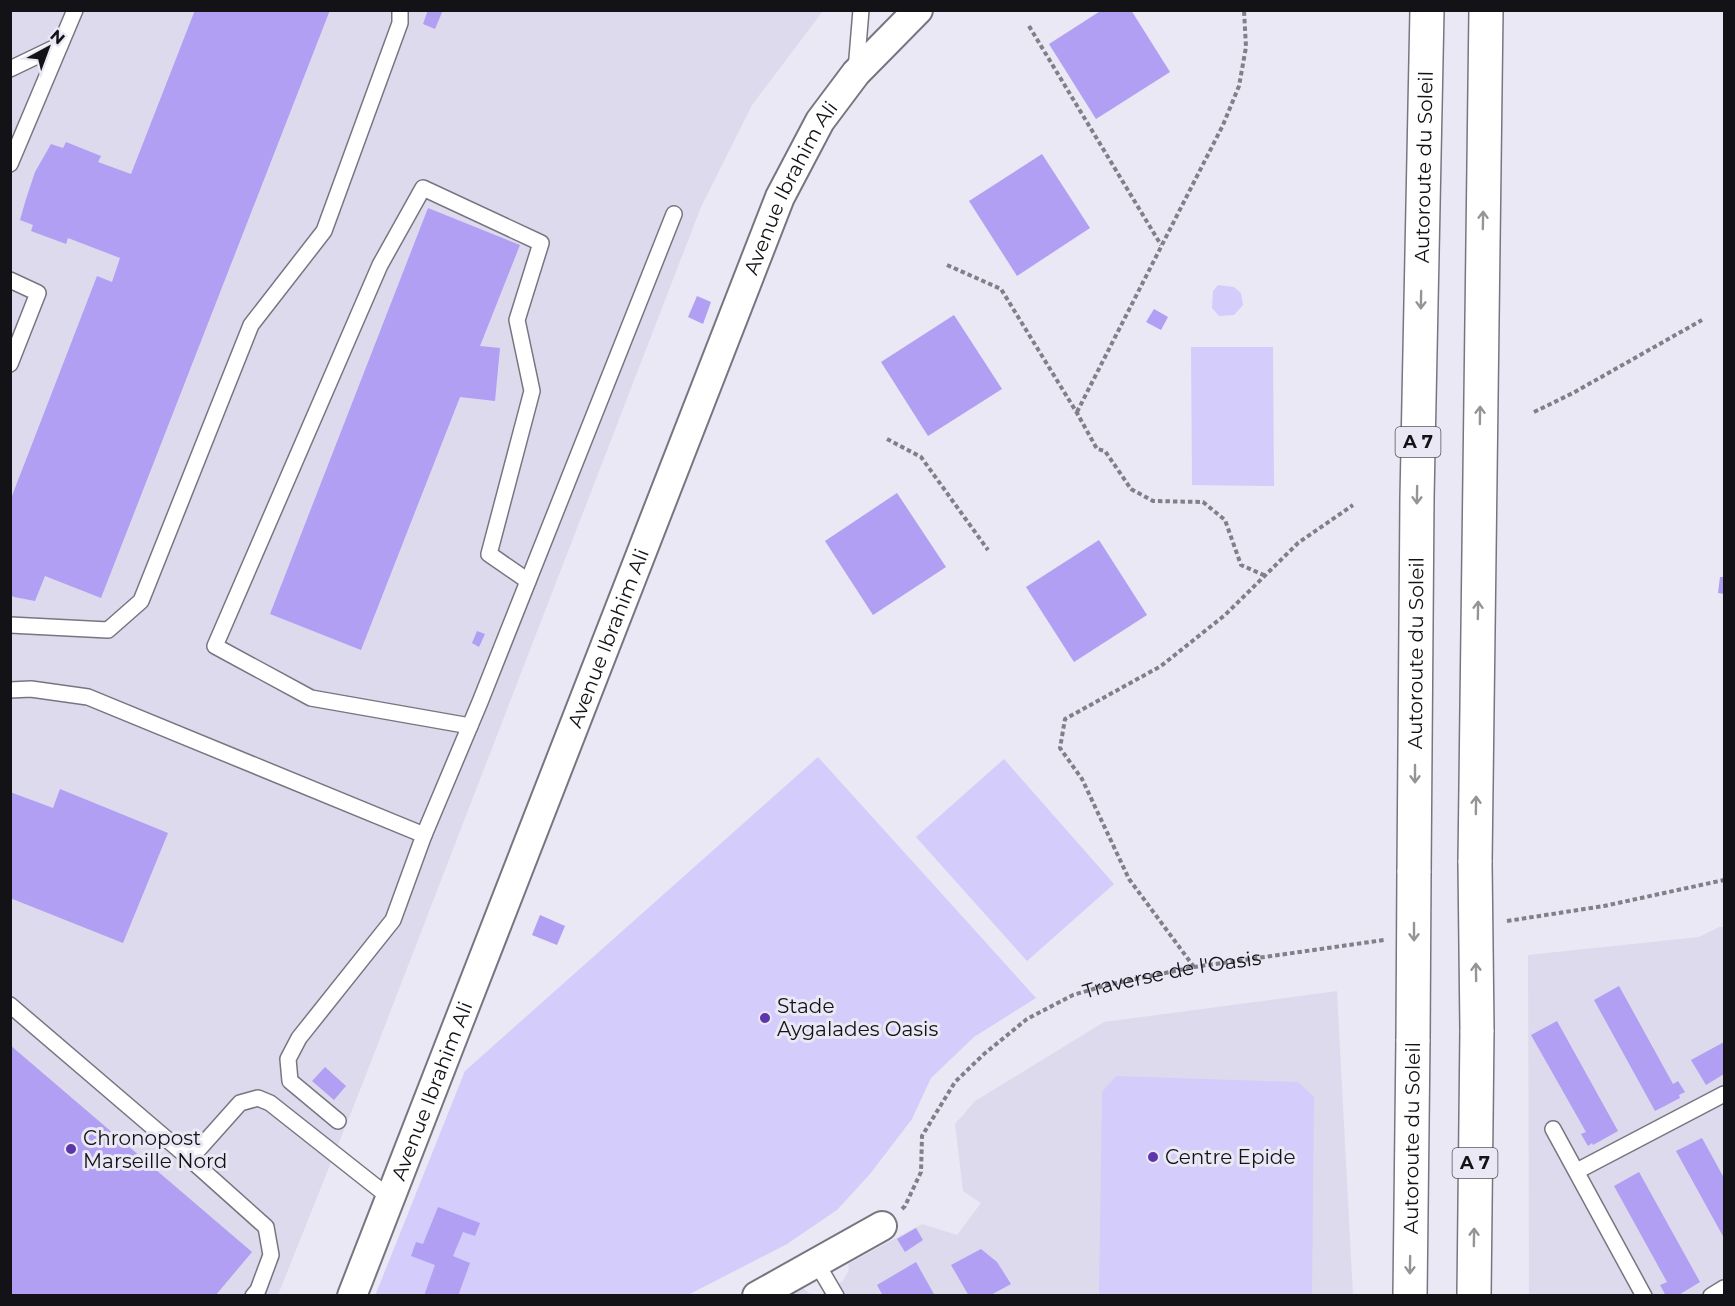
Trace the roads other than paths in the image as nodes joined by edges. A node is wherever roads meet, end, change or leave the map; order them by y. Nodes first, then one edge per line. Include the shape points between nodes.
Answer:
1 (75, 10) edge
2 (400, 10) edge
3 (861, 10) edge
4 (918, 10) edge
5 (1427, 10) edge
6 (1486, 10) edge
7 (60, 45) junction
8 (10, 69) edge
9 (856, 73) junction
10 (10, 164) edge
11 (674, 214) dead end
12 (10, 280) edge
13 (10, 364) edge
14 (528, 581) junction
15 (10, 625) edge
16 (10, 690) edge
17 (470, 726) junction
18 (424, 835) junction
19 (10, 1005) edge
20 (1725, 1094) edge
21 (338, 1121) dead end
22 (1553, 1129) dead end
23 (190, 1158) junction
24 (1577, 1171) junction
25 (389, 1197) junction
26 (882, 1227) road end
27 (816, 1262) junction
28 (1725, 1288) edge
29 (253, 1296) edge
30 (352, 1296) edge
31 (757, 1296) edge
32 (836, 1296) edge
33 (1410, 1296) edge
34 (1473, 1296) edge
35 (1644, 1296) edge
36 (1711, 1296) edge

1 - 7 lane
2 - 15 lane via 400,23 324,231 252,325 141,601 108,630
3 - 9 lane
4 - 9 street, Avenue Ibrahim Ali
5 -> 33 highway, Autoroute du Soleil / A 7, bridge via 1417,486
34 -> 6 highway, A 7, bridge
7 - 8 lane
7 - 10 lane
9 - 25 street, Avenue Ibrahim Ali via 819,120 780,197
11 - 14 lane
12 - 13 lane via 38,292
14 - 17 lane
14 - 17 lane via 489,554 532,391 517,321 541,243 423,188 380,265 215,646 311,698
16 - 18 lane via 88,697
17 - 18 lane
18 - 21 lane via 393,920 299,1038 288,1059 290,1081
19 - 23 lane
20 - 24 lane
22 - 24 lane
23 - 25 lane via 240,1103 258,1098 270,1103
23 - 29 lane via 266,1227 271,1255
24 - 35 lane
25 - 30 street, Avenue Ibrahim Ali
26 - 27 street
27 - 31 street
27 - 32 lane
28 - 36 lane

